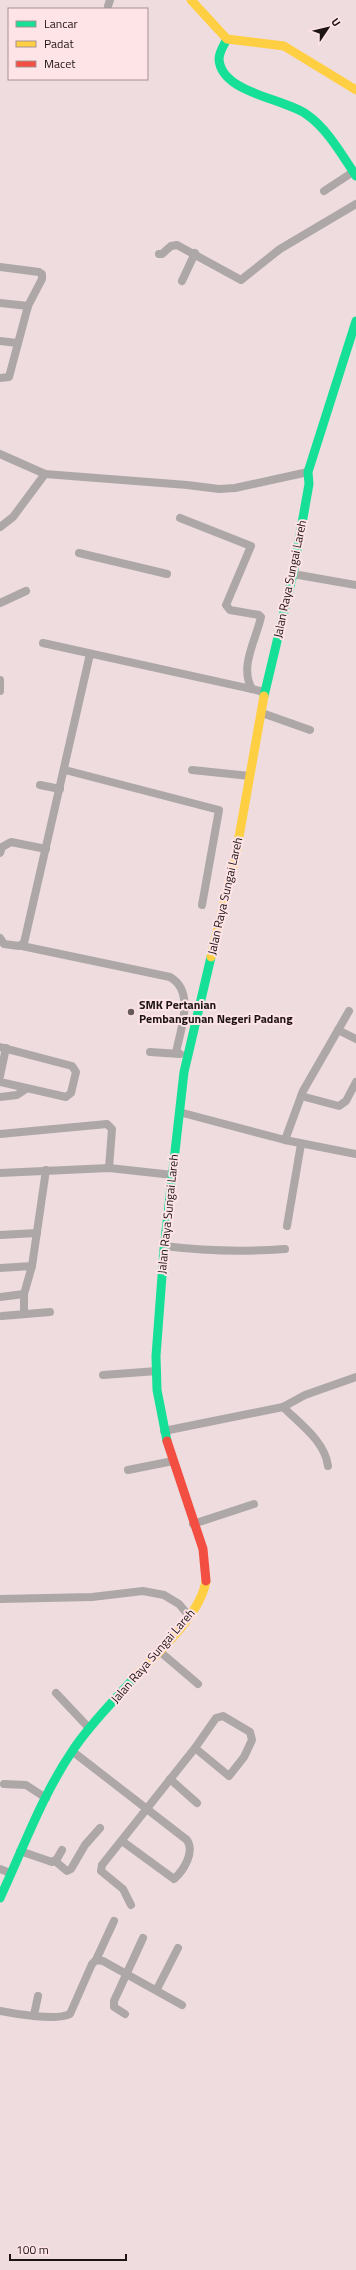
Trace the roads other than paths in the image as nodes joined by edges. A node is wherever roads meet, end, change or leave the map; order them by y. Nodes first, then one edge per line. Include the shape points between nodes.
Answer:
1 (191, 0) edge
2 (227, 39) junction
3 (356, 90) edge
4 (355, 174) edge
5 (324, 191) dead end
6 (356, 204) edge
7 (195, 253) junction
8 (158, 254) dead end
9 (0, 267) edge
10 (182, 281) dead end
11 (0, 303) edge
12 (28, 306) junction
13 (356, 321) edge
14 (0, 341) edge
15 (17, 343) junction
16 (0, 378) edge
17 (0, 454) edge
18 (308, 472) junction
19 (45, 474) junction
20 (180, 518) dead end
21 (0, 527) edge
22 (79, 553) dead end
23 (167, 574) dead end
24 (293, 574) junction
25 (356, 585) edge
26 (26, 591) dead end
27 (1, 601) edge
28 (43, 643) dead end
29 (90, 654) junction
30 (0, 680) edge
31 (252, 689) junction
32 (0, 691) edge
33 (265, 692) junction
34 (262, 713) junction
35 (310, 730) dead end
36 (65, 770) junction
37 (192, 770) dead end
38 (250, 776) junction
39 (40, 785) dead end
40 (60, 789) junction
41 (46, 849) junction
42 (0, 853) edge
43 (202, 905) dead end
44 (0, 938) edge
45 (22, 946) junction
46 (349, 1011) dead end
47 (338, 1030) junction
48 (356, 1039) edge
49 (3, 1047) edge
50 (150, 1052) dead end
51 (176, 1053) junction
52 (187, 1056) junction
53 (0, 1076) edge
54 (0, 1082) edge
55 (356, 1082) edge
56 (26, 1089) junction
57 (301, 1096) junction
58 (0, 1097) edge
59 (179, 1112) junction
60 (0, 1134) edge
61 (285, 1140) junction
62 (301, 1144) junction
63 (356, 1154) edge
64 (109, 1168) junction
65 (46, 1170) junction
66 (0, 1173) edge
67 (173, 1175) junction
68 (287, 1226) dead end
69 (37, 1233) junction
70 (0, 1235) edge
71 (164, 1246) junction
72 (285, 1249) dead end
73 (32, 1266) junction
74 (0, 1268) edge
75 (24, 1294) junction
76 (0, 1297) edge
77 (50, 1312) dead end
78 (24, 1314) junction
79 (2, 1316) dead end
80 (157, 1371) junction
81 (103, 1375) dead end
82 (354, 1381) edge
83 (283, 1406) junction
84 (164, 1431) junction
85 (173, 1461) junction
86 (328, 1466) dead end
87 (128, 1470) dead end
88 (254, 1504) dead end
89 (193, 1524) junction
90 (0, 1599) edge
91 (189, 1616) junction
92 (158, 1650) junction
93 (198, 1684) dead end
94 (56, 1693) dead end
95 (89, 1728) junction
96 (195, 1748) junction
97 (72, 1751) junction
98 (170, 1780) junction
99 (4, 1784) dead end
100 (46, 1798) junction
101 (197, 1803) dead end
102 (147, 1810) junction
103 (100, 1828) dead end
104 (122, 1841) junction
105 (62, 1850) dead end
106 (20, 1851) junction
107 (55, 1861) junction
108 (0, 1869) edge
109 (10, 1873) junction
110 (0, 1898) edge
111 (132, 1905) dead end
112 (114, 1921) dead end
113 (143, 1938) dead end
114 (178, 1948) dead end
115 (96, 1960) junction
116 (126, 1973) junction
117 (157, 1989) junction
118 (38, 1996) dead end
119 (182, 2005) dead end
120 (0, 2011) edge
121 (125, 2014) dead end
122 (34, 2015) junction

1 - 2 street
2 - 3 street via 284,46
2 - 4 street via 219,59 220,66 232,81 250,92 288,104 308,115
4 - 5 street
6 - 7 street via 280,249 241,280
7 - 8 street via 174,245
7 - 10 street
9 - 12 street via 42,274 42,279
11 - 12 street
12 - 15 street
13 - 18 street, Jalan Raya Sungai Lareh
14 - 15 street
15 - 16 street via 8,377
17 - 19 street
18 - 19 street via 235,488 219,489
18 - 24 street, Jalan Raya Sungai Lareh via 309,484
19 - 21 street via 13,517
20 - 31 street via 251,546 226,605 230,610 261,617 246,667 246,677
22 - 23 street
24 - 25 street
24 - 33 street, Jalan Raya Sungai Lareh
26 - 27 street
28 - 29 street
29 - 31 street
29 - 36 street
30 - 32 street
31 - 33 street
33 - 34 street, Jalan Raya Sungai Lareh
34 - 35 street
34 - 38 street, Jalan Raya Sungai Lareh
36 - 40 street
36 - 43 street via 219,810
37 - 38 street
38 - 52 street, Jalan Raya Sungai Lareh via 236,854
39 - 40 street
40 - 41 street
41 - 42 street via 11,842 2,848
41 - 45 street
44 - 45 street via 4,944
45 - 51 street via 176,980 183,991 185,1005
46 - 47 street
47 - 48 street
47 - 57 street
49 - 53 street
49 - 56 street via 72,1066 76,1070 68,1096
50 - 51 street
51 - 52 street
52 - 59 street, Jalan Raya Sungai Lareh
54 - 56 street
55 - 57 street via 346,1101 339,1106
56 - 58 street via 17,1095
57 - 61 street
59 - 61 street
59 - 67 street, Jalan Raya Sungai Lareh
60 - 64 street via 107,1124 112,1129
61 - 62 street
62 - 63 street
62 - 68 street
64 - 65 street
64 - 67 street
65 - 66 street
65 - 69 street
67 - 71 street, Jalan Raya Sungai Lareh
69 - 70 street
69 - 73 street
71 - 72 street via 235,1252
71 - 80 street, Jalan Raya Sungai Lareh
73 - 74 street
73 - 75 street
75 - 76 street
75 - 78 street
77 - 78 street
78 - 79 street
80 - 81 street
80 - 84 street, Jalan Raya Sungai Lareh via 157,1390
82 - 83 street via 305,1395
83 - 84 street
83 - 86 street via 316,1440 327,1458
84 - 85 street, Jalan Raya Sungai Lareh
85 - 87 street
85 - 89 street, Jalan Raya Sungai Lareh
88 - 89 street
89 - 91 street, Jalan Raya Sungai Lareh via 203,1549 207,1575 201,1596
90 - 91 street via 92,1597 143,1591 164,1595 180,1604
91 - 92 street, Jalan Raya Sungai Lareh
92 - 93 street
92 - 95 street, Jalan Raya Sungai Lareh
94 - 95 street
95 - 97 street, Jalan Raya Sungai Lareh
96 - 96 street via 216,1718 221,1716 250,1732 252,1740 244,1757 229,1776
96 - 98 street
97 - 100 street, Jalan Raya Sungai Lareh
97 - 102 street
98 - 101 street
98 - 102 street
99 - 100 street via 26,1785
100 - 106 street, Jalan Raya Sungai Lareh
102 - 104 street
102 - 104 street via 190,1844 185,1866 177,1876 174,1879 169,1878
103 - 107 street via 84,1845 71,1869 67,1870
104 - 111 street via 100,1871 123,1889
105 - 107 street
106 - 107 street
106 - 109 street, Jalan Raya Sungai Lareh
108 - 109 street
109 - 110 street, Jalan Raya Sungai Lareh
112 - 115 street
113 - 116 street
114 - 117 street
115 - 116 street
115 - 122 street via 70,2014
116 - 117 street
116 - 121 street via 113,2005
117 - 119 street
118 - 122 street
120 - 122 street

